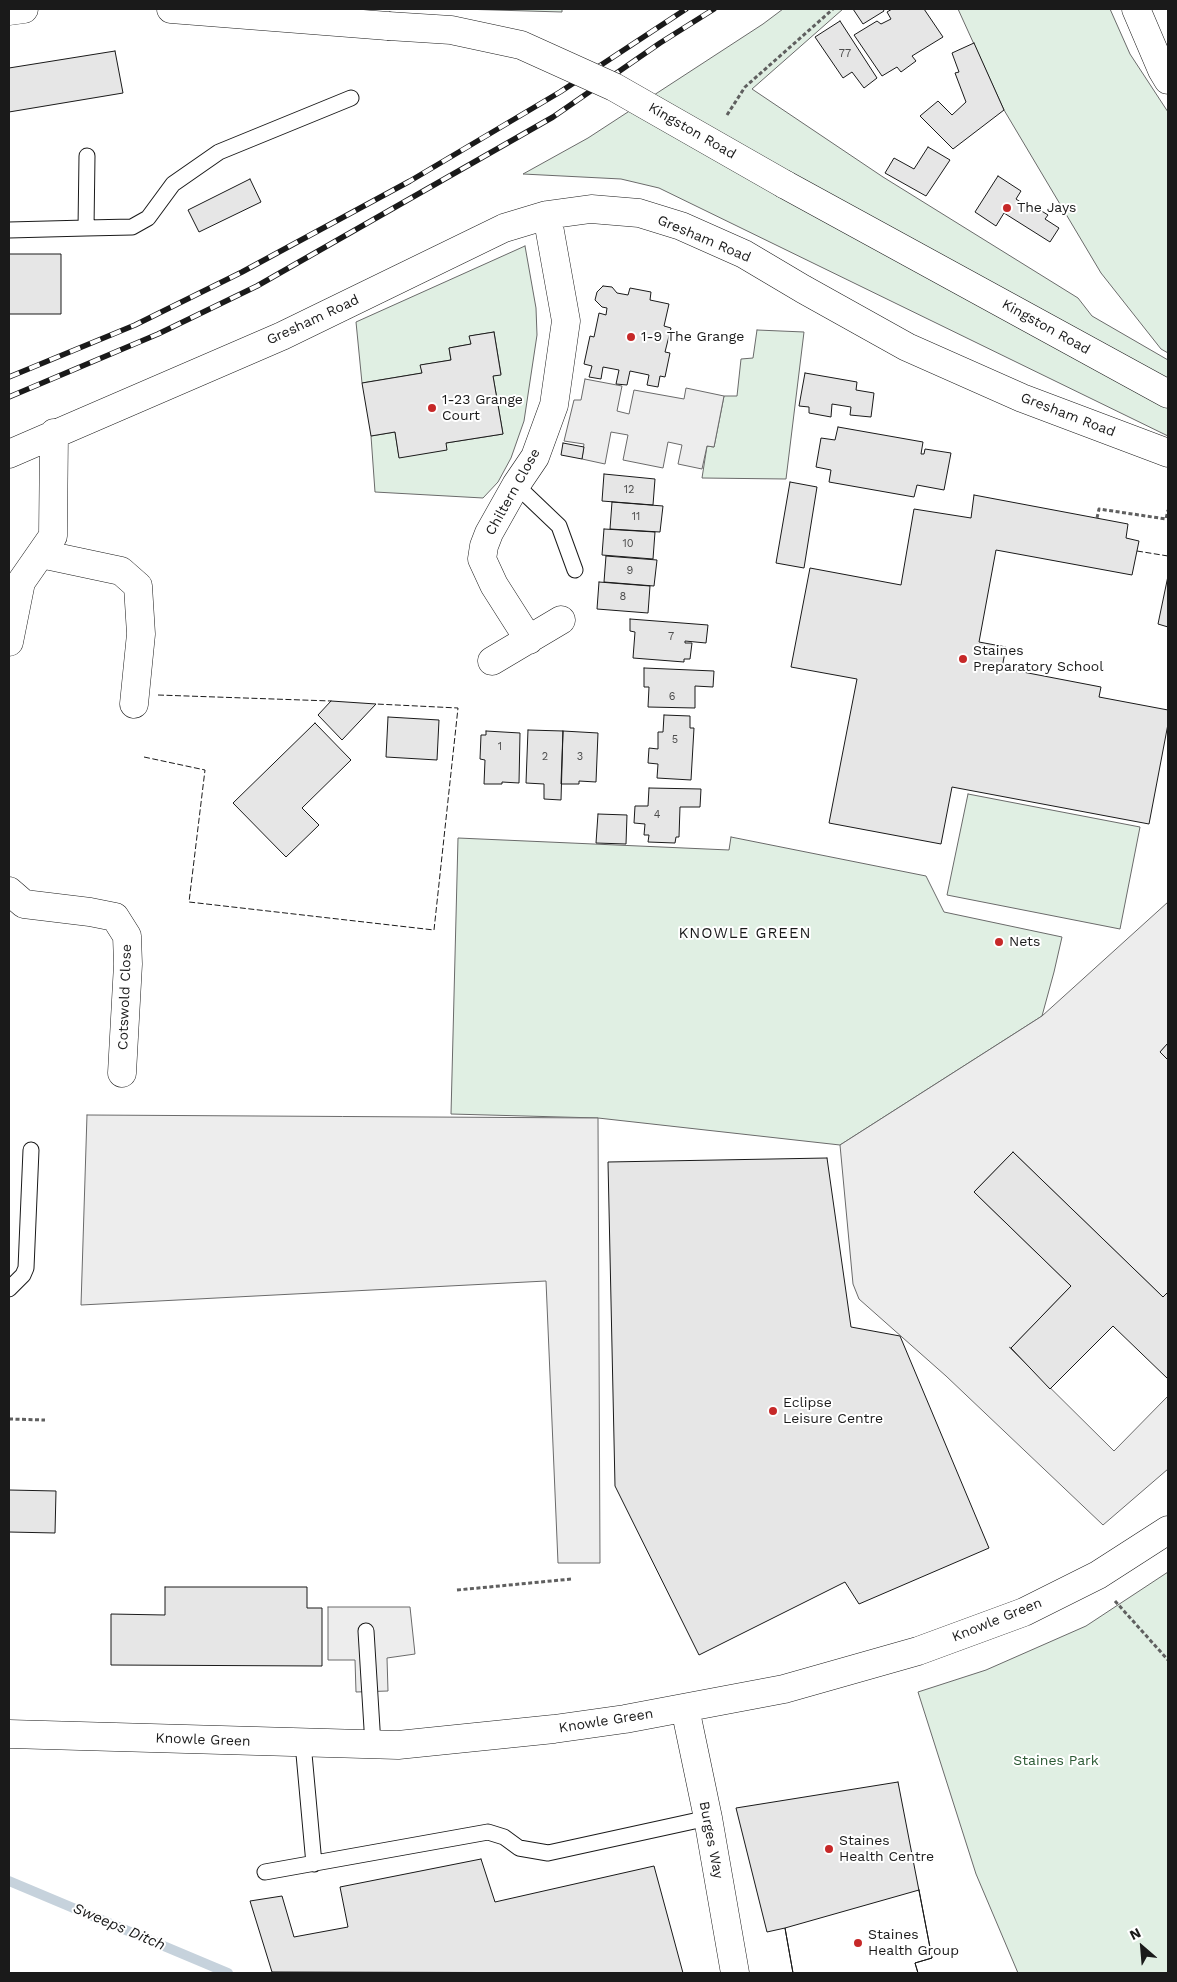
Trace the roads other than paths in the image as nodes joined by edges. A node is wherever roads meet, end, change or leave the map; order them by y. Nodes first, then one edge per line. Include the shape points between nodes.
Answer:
1 (24, 9) edge
2 (171, 9) edge
3 (1136, 9) edge
4 (9, 11) edge
5 (1168, 80) edge
6 (351, 98) dead end
7 (87, 156) dead end
8 (547, 215) junction
9 (86, 228) junction
10 (9, 230) edge
11 (1168, 394) edge
12 (54, 433) junction
13 (1168, 453) edge
14 (9, 454) edge
15 (516, 485) junction
16 (41, 554) junction
17 (575, 570) dead end
18 (561, 620) dead end
19 (529, 640) junction
20 (9, 642) edge
21 (492, 661) dead end
22 (134, 704) dead end
23 (9, 891) edge
24 (122, 1073) dead end
25 (30, 1150) dead end
26 (9, 1289) edge
27 (1168, 1530) edge
28 (366, 1631) dead end
29 (685, 1708) junction
30 (9, 1734) edge
31 (303, 1743) junction
32 (373, 1745) junction
33 (708, 1818) junction
34 (314, 1864) junction
35 (265, 1872) dead end
36 (735, 1973) edge

1 - 4 street
2 - 11 street, Kingston Road, bridge via 452,30 521,45 614,87
3 - 5 street
6 - 9 lane via 219,152 173,184 148,218 132,227
7 - 9 lane
8 - 12 street, Gresham Road via 504,228 282,336
8 - 13 street, Gresham Road via 591,209 639,213 681,226 744,254 907,347 1022,398
8 - 15 street, Chiltern Close via 566,322 554,405 535,457
9 - 10 lane
12 - 14 street, Gresham Road
12 - 16 street via 52,536
15 - 17 lane via 559,526
15 - 19 street, Chiltern Close via 489,532 482,559 494,585
16 - 20 street via 21,582
16 - 22 street via 121,572 138,586 140,634
18 - 19 street
19 - 21 street
23 - 24 street, Cotswold Close via 24,904 115,916 128,936
25 - 26 lane via 26,1268 23,1276
27 - 29 street, Knowle Green via 1098,1575 1024,1612 918,1651 803,1684
28 - 32 lane
29 - 32 street, Knowle Green via 554,1729
29 - 33 street, Burges Way
30 - 31 street, Knowle Green
31 - 32 street, Knowle Green
31 - 34 lane
33 - 34 lane via 548,1853 519,1848 504,1837 488,1832
33 - 36 street, Burges Way
34 - 35 lane

